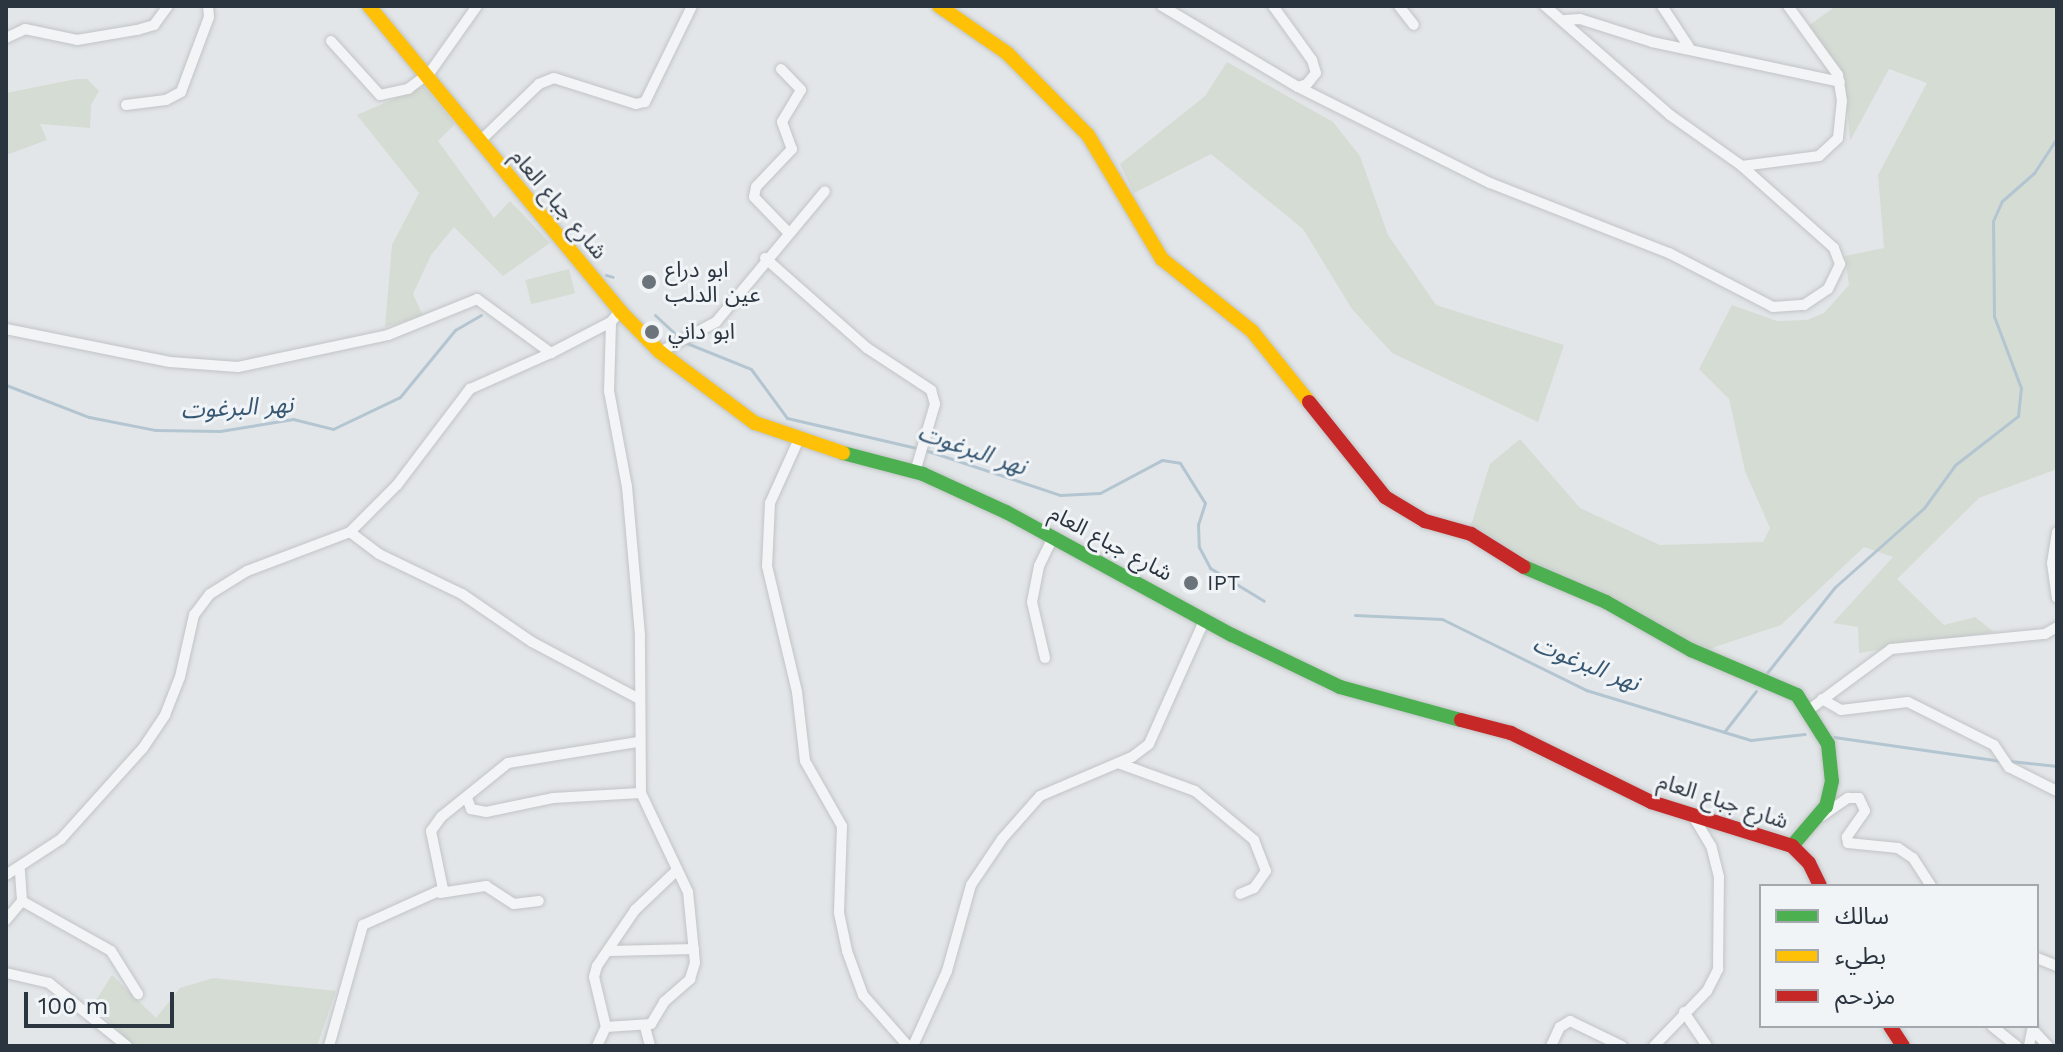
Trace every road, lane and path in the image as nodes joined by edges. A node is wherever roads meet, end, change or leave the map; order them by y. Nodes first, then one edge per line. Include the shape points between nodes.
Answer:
1 (168, 6) edge
2 (208, 6) edge
3 (369, 6) edge
4 (477, 6) edge
5 (692, 6) edge
6 (939, 6) edge
7 (1162, 6) edge
8 (1273, 6) edge
9 (1399, 6) edge
10 (1545, 6) edge
11 (1662, 6) edge
12 (1788, 6) edge
13 (1565, 20) junction
14 (1414, 25) dead end
15 (6, 38) edge
16 (331, 41) dead end
17 (1689, 47) junction
18 (781, 69) dead end
19 (426, 77) junction
20 (1840, 82) junction
21 (1298, 87) junction
22 (126, 105) dead end
23 (479, 142) junction
24 (1742, 166) junction
25 (825, 191) dead end
26 (787, 231) junction
27 (765, 258) junction
28 (615, 317) junction
29 (6, 329) edge
30 (666, 349) junction
31 (551, 353) junction
32 (798, 441) junction
33 (915, 472) junction
34 (350, 532) junction
35 (2057, 532) edge
36 (1053, 537) junction
37 (2057, 598) edge
38 (1205, 619) junction
39 (2057, 627) edge
40 (1045, 658) dead end
41 (639, 699) junction
42 (1816, 704) junction
43 (638, 742) junction
44 (1118, 763) junction
45 (2057, 791) edge
46 (641, 793) junction
47 (467, 798) junction
48 (1695, 819) junction
49 (1817, 820) junction
50 (1792, 846) junction
51 (20, 870) junction
52 (675, 872) junction
53 (6, 875) edge
54 (1819, 884) edge
55 (1930, 884) edge
56 (440, 893) junction
57 (1240, 894) dead end
58 (22, 901) junction
59 (539, 901) dead end
60 (6, 920) edge
61 (694, 949) junction
62 (609, 951) junction
63 (6, 973) edge
64 (138, 994) dead end
65 (1684, 1012) junction
66 (606, 1027) junction
67 (645, 1027) junction
68 (1891, 1028) edge
69 (1994, 1028) edge
70 (2034, 1028) edge
71 (127, 1046) edge
72 (329, 1046) edge
73 (597, 1046) edge
74 (650, 1046) edge
75 (910, 1046) edge
76 (1551, 1046) edge
77 (1622, 1046) edge
78 (1654, 1046) edge
79 (1707, 1046) edge
80 (1903, 1046) edge
81 (2017, 1046) edge
82 (2029, 1046) edge
83 (2048, 1046) edge

1 - 15 street via 154,25 137,30 77,40 25,29
2 - 22 street via 209,17 181,92 166,100
3 - 19 main road, شارع جباع العام
4 - 19 street
5 - 23 street via 645,102 636,104 554,78 533,89
6 - 42 main road via 1007,53 1088,135 1162,259 1252,331 1385,497 1411,515 1471,534 1508,560 1613,605 1691,650
7 - 21 street
8 - 21 street via 1315,67 1313,80
9 - 14 street
10 - 13 street
11 - 17 street
12 - 20 street via 1835,66
13 - 17 street via 1580,19
13 - 24 street via 1670,115
16 - 19 street via 380,95 408,89
17 - 20 street
18 - 26 street via 801,90 782,122 792,149 756,187 754,197
19 - 23 main road, شارع جباع العام
20 - 24 street via 1841,121 1832,149 1819,156
21 - 24 street via 1490,183 1669,253 1762,303 1784,309 1813,302 1836,277 1836,251
23 - 28 main road, شارع جباع العام
25 - 26 street
26 - 27 street
27 - 30 street via 716,322
27 - 33 street via 867,348 931,390 935,404
28 - 30 main road, شارع جباع العام
28 - 31 street
28 - 41 street via 609,391 635,549
29 - 31 street via 170,362 238,367 375,338 477,299
30 - 32 main road, شارع جباع العام via 755,423
31 - 34 street via 470,389 397,485
32 - 33 main road, شارع جباع العام
32 - 75 street via 770,503 767,566 797,692 805,761 842,826 839,913 847,951 863,995
33 - 36 main road, شارع جباع العام
34 - 41 street via 379,554 462,594 532,642
34 - 51 street via 247,571 210,594 194,615 165,715 143,748 61,839
35 - 37 street via 2052,563
36 - 38 main road, شارع جباع العام
36 - 40 street via 1039,566 1032,602
38 - 44 street via 1155,735 1140,752
38 - 48 main road, شارع جباع العام via 1340,687 1511,733
39 - 42 street via 2045,634 1891,649
41 - 43 street
42 - 45 street via 1841,710 1908,702 1997,748 2006,764
42 - 49 main road via 1832,768 1830,794
43 - 46 street
43 - 47 street via 508,763
44 - 57 street via 1195,791 1254,840 1266,871 1254,888
44 - 75 street via 1040,796 1002,839 971,885 947,971
46 - 47 street via 553,798 486,812 471,809
46 - 52 street
47 - 56 street via 431,831 445,881
48 - 50 main road, شارع جباع العام
48 - 65 street via 1711,846 1719,877 1718,969 1707,991
49 - 50 main road
49 - 55 street via 1846,799 1859,798 1865,811 1848,843 1898,848 1913,858
50 - 54 main road, شارع جباع العام
51 - 53 street
51 - 58 street
52 - 61 street via 692,909
52 - 62 street via 635,910
56 - 59 street via 486,886 514,904
56 - 72 street via 394,907 363,925
58 - 60 street
58 - 64 street via 111,951
61 - 62 street
61 - 67 street via 690,979
62 - 66 street via 594,977
63 - 71 street via 49,983
65 - 78 street
65 - 79 street
66 - 67 street
66 - 73 street
67 - 74 street
68 - 80 main road
69 - 81 street
70 - 82 street
70 - 83 street
76 - 77 street via 1560,1027 1570,1021

